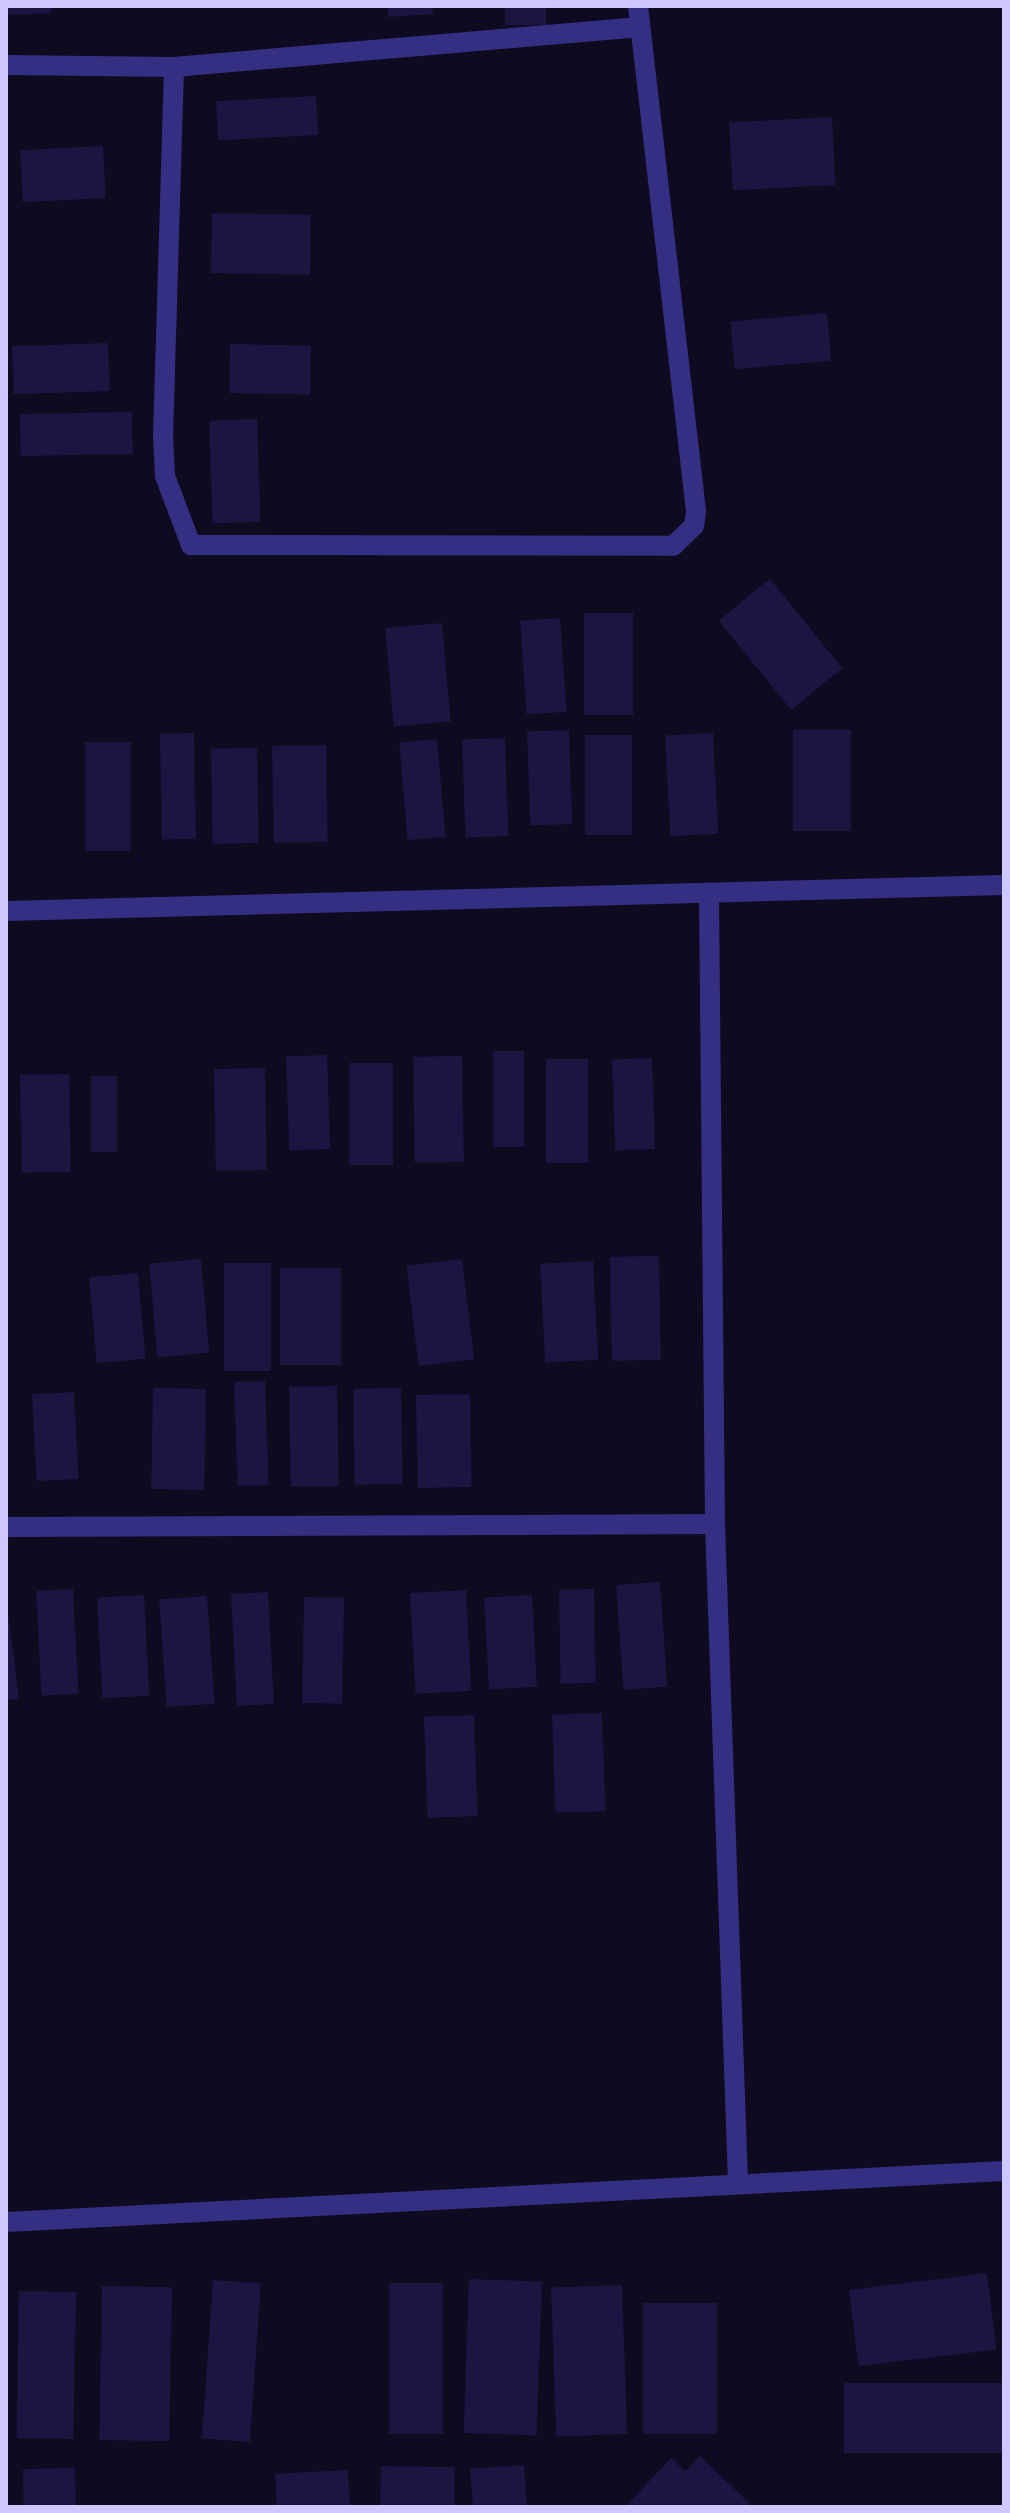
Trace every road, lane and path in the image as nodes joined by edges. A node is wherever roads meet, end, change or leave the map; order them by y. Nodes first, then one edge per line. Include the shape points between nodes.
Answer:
1 (638, 16) edge
2 (6, 65) edge
3 (174, 67) junction
4 (1004, 885) edge
5 (709, 897) junction
6 (6, 911) edge
7 (715, 1524) junction
8 (6, 1527) edge
9 (1004, 2171) edge
10 (738, 2181) junction
11 (6, 2222) edge

1 - 3 street
1 - 3 street via 696,511 684,539 653,548 191,545 165,476 163,434
2 - 3 street
4 - 5 street
5 - 6 street
5 - 7 street
7 - 8 street
7 - 10 street
9 - 10 street
10 - 11 street

